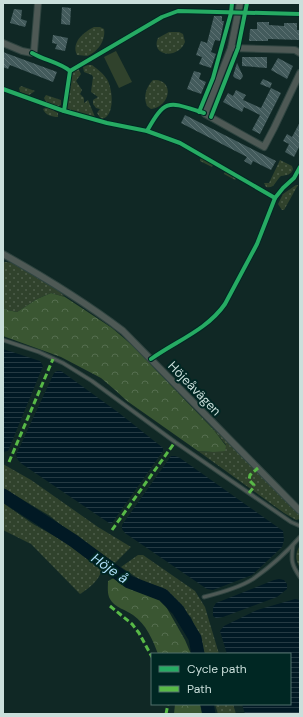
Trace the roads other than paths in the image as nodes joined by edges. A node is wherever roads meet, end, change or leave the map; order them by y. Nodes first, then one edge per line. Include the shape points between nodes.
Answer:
1 (38, 3) edge
2 (240, 3) edge
3 (3, 43) edge
4 (231, 48) junction
5 (300, 53) edge
6 (300, 73) edge
7 (3, 254) edge
8 (3, 340) edge
9 (300, 511) edge
10 (300, 526) edge
11 (300, 537) edge
12 (293, 545) junction
13 (300, 577) edge
14 (204, 597) dead end

1 - 3 street via 34,51 22,51
2 - 4 street
4 - 5 street via 295,50
4 - 6 street via 206,114 264,147
7 - 9 street, Höjeåvägen via 42,276 123,331
8 - 10 lane via 39,352 72,368
11 - 12 lane
12 - 13 lane via 291,559
12 - 14 lane via 253,579

